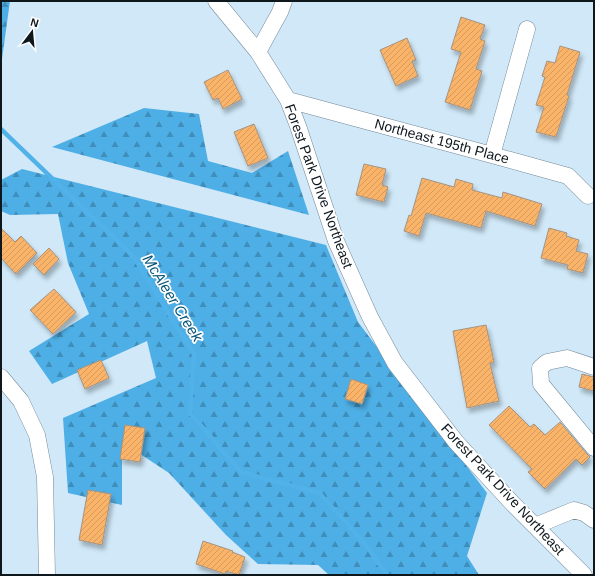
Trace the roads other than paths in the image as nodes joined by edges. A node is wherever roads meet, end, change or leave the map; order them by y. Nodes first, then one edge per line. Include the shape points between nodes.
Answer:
1 (216, 1) edge
2 (284, 1) edge
3 (527, 30) dead end
4 (258, 52) junction
5 (288, 100) junction
6 (492, 155) junction
7 (588, 196) dead end
8 (594, 366) edge
9 (1, 377) edge
10 (594, 448) edge
11 (594, 520) edge
12 (535, 526) junction
13 (47, 575) edge
14 (584, 575) edge

1 - 4 street, Forest Park Drive Northeast
2 - 4 street
3 - 6 street
4 - 5 street, Forest Park Drive Northeast
5 - 6 street, Northeast 195th Place
5 - 12 street, Forest Park Drive Northeast via 336,240 370,317 395,363 456,442
6 - 7 street, Northeast 195th Place via 568,176
8 - 10 street via 566,358 547,362 540,368 540,384
9 - 13 street via 21,401 37,435 45,477
11 - 12 street via 574,510
12 - 14 street, Forest Park Drive Northeast

